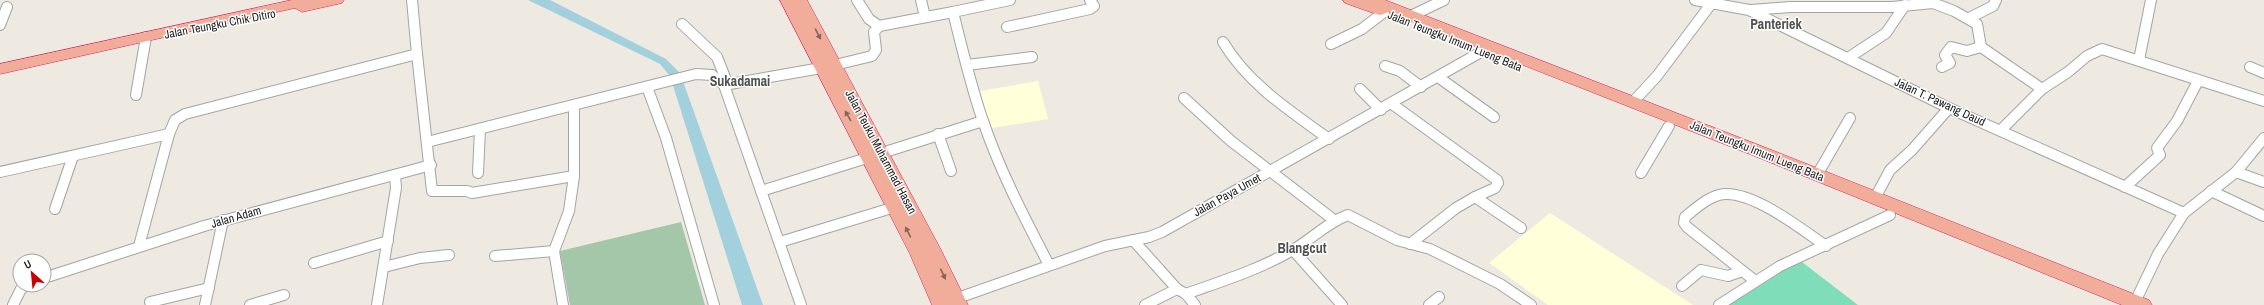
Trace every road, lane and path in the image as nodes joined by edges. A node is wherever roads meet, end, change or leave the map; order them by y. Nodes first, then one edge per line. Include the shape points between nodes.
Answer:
1 (270, 0) edge
2 (286, 0) edge
3 (312, 0) edge
4 (337, 0) edge
5 (412, 0) edge
6 (787, 0) edge
7 (800, 0) edge
8 (857, 0) edge
9 (921, 0) edge
10 (1010, 0) edge
11 (1090, 0) edge
12 (1350, 0) edge
13 (1372, 0) edge
14 (1444, 0) edge
15 (1695, 0) edge
16 (1769, 0) edge
17 (1850, 0) edge
18 (1996, 0) edge
19 (2151, 0) edge
20 (1712, 4) junction
21 (1905, 5) junction
22 (7, 7) dead end
23 (1790, 7) junction
24 (1871, 7) junction
25 (1749, 10) junction
26 (953, 12) junction
27 (1384, 12) junction
28 (1413, 15) junction
29 (925, 16) junction
30 (1969, 18) junction
31 (682, 24) dead end
32 (0, 25) edge
33 (181, 26) junction
34 (879, 26) junction
35 (1007, 27) dead end
36 (146, 38) junction
37 (1223, 42) dead end
38 (1331, 44) dead end
39 (1981, 47) junction
40 (1481, 52) junction
41 (417, 54) junction
42 (1032, 57) dead end
43 (1848, 58) junction
44 (2138, 60) junction
45 (0, 62) edge
46 (967, 65) junction
47 (828, 66) junction
48 (1385, 66) dead end
49 (1942, 67) dead end
50 (2250, 67) dead end
51 (0, 69) edge
52 (2264, 73) edge
53 (1438, 77) junction
54 (2198, 82) junction
55 (726, 85) junction
56 (651, 86) junction
57 (1421, 87) junction
58 (1360, 89) dead end
59 (2042, 89) junction
60 (136, 95) dead end
61 (1184, 98) dead end
62 (1633, 102) junction
63 (2264, 102) edge
64 (1392, 104) junction
65 (574, 106) junction
66 (1949, 108) junction
67 (1381, 110) junction
68 (1494, 117) dead end
69 (1850, 118) dead end
70 (984, 121) junction
71 (1668, 126) junction
72 (480, 129) junction
73 (2001, 130) junction
74 (169, 134) junction
75 (938, 134) junction
76 (2264, 138) edge
77 (1329, 139) junction
78 (427, 142) junction
79 (876, 155) junction
80 (73, 156) junction
81 (431, 165) junction
82 (951, 171) dead end
83 (1270, 171) junction
84 (0, 172) edge
85 (2236, 172) junction
86 (478, 173) dead end
87 (1641, 173) dead end
88 (395, 175) junction
89 (1817, 175) junction
90 (574, 176) junction
91 (2264, 182) edge
92 (2125, 187) junction
93 (761, 191) junction
94 (2211, 191) junction
95 (1475, 197) junction
96 (1875, 198) junction
97 (895, 207) junction
98 (55, 209) dead end
99 (2184, 213) junction
100 (1890, 215) junction
101 (2264, 216) edge
102 (223, 220) junction
103 (1334, 220) junction
104 (1521, 228) dead end
105 (1133, 240) junction
106 (388, 241) junction
107 (780, 242) junction
108 (1410, 244) junction
109 (139, 246) junction
110 (1826, 246) junction
111 (1293, 250) junction
112 (554, 251) junction
113 (926, 252) junction
114 (449, 255) dead end
115 (495, 256) dead end
116 (314, 263) dead end
117 (1049, 265) junction
118 (384, 267) junction
119 (1742, 271) junction
120 (52, 275) edge
121 (1754, 280) junction
122 (2076, 284) junction
123 (1682, 286) dead end
124 (208, 288) junction
125 (1181, 292) junction
126 (19, 293) edge
127 (284, 295) dead end
128 (1439, 297) dead end
129 (150, 302) dead end
130 (946, 304) edge
131 (2138, 304) edge
132 (13, 305) edge
133 (204, 305) edge
134 (250, 305) edge
135 (377, 305) edge
136 (563, 305) edge
137 (714, 305) edge
138 (801, 305) edge
139 (1145, 305) edge
140 (1195, 305) edge
141 (1342, 305) edge
142 (1429, 305) edge
143 (1531, 305) edge
144 (1719, 305) edge
145 (2117, 305) edge

1 - 36 highway, Jalan Teungku Chik Ditiro via 179,19
2 - 33 highway
3 - 33 highway
4 - 36 highway, Jalan Teungku Chik Ditiro via 182,33
5 - 41 street
6 - 47 highway, Jalan Teuku Muhammad Hasan
7 -> 47 highway, Jalan Teuku Muhammad Hasan
8 - 34 street via 869,20
9 - 29 street
10 - 26 street
11 - 35 street via 1094,6 1090,9
12 - 27 highway, Jalan Teungku Imum Lueng Bata
13 - 28 highway, Jalan Teungku Imum Lueng Bata
14 - 28 street
15 - 20 street, Jalan T. Pawang Daud
16 - 23 street
17 - 24 street
18 - 30 street via 1993,6
19 - 44 street
20 - 25 street, Jalan T. Pawang Daud
20 - 62 street via 1657,76
21 - 24 street
21 - 30 street via 1933,3
21 - 43 street via 1886,33
22 - 32 street
23 - 24 street
23 - 25 street
25 - 43 street, Jalan T. Pawang Daud
26 - 29 street
26 - 46 street
27 - 38 street via 1362,29
27 - 40 highway, Jalan Teungku Imum Lueng Bata
28 - 62 highway, Jalan Teungku Imum Lueng Bata
29 - 34 street
30 - 39 street via 1978,26
31 - 55 street via 717,57
33 - 36 highway, Jalan Teungku Chik Ditiro
34 - 47 street via 874,32 876,50 872,56
36 - 45 highway, Jalan Teungku Chik Ditiro
36 - 51 highway, Jalan Teungku Chik Ditiro
36 - 60 street
37 - 77 street via 1232,58 1245,72
39 - 49 street via 1967,51 1951,47 1945,55 1950,63
39 - 59 street
40 - 53 street, Jalan Paya Umet
40 - 71 highway, Jalan Teungku Imum Lueng Bata
41 - 74 street via 185,114 175,120
41 - 78 street
42 - 46 street
43 - 66 street, Jalan T. Pawang Daud
44 - 54 street
44 - 59 street via 2110,50 2098,50
46 - 70 street
47 - 55 street
47 - 79 highway, Jalan Teuku Muhammad Hasan
48 - 57 street via 1400,71
50 - 52 street
53 - 57 street, Jalan Paya Umet
53 - 68 street
54 - 63 street
54 - 92 street via 2177,121 2157,148 2160,155
55 - 56 street via 709,73 686,76
55 - 93 street
56 - 65 street
56 - 137 street
57 - 64 street, Jalan Paya Umet
58 - 67 street
59 - 73 street
61 - 83 street via 1231,142
62 - 89 highway, Jalan Teungku Imum Lueng Bata
64 - 67 street, Jalan Paya Umet
64 - 95 street via 1497,180 1495,188
65 - 72 street
65 - 90 street
66 - 73 street, Jalan T. Pawang Daud
66 - 96 street via 1912,150 1890,170
67 - 77 street, Jalan Paya Umet
69 - 89 street
70 - 75 street
70 - 117 street via 1022,215
71 - 87 street
71 - 100 highway, Jalan Teungku Imum Lueng Bata
72 - 78 street
72 - 86 street
73 - 92 street, Jalan T. Pawang Daud
74 - 80 street
74 - 109 street
75 - 79 street
75 - 82 street
76 - 85 street
77 - 83 street, Jalan Paya Umet
78 - 81 street
79 - 93 street
79 - 97 highway, Jalan Teuku Muhammad Hasan
79 - 113 highway, Jalan Teuku Muhammad Hasan
80 - 84 street
80 - 98 street
81 - 88 street, Jalan Adam
81 - 90 street via 431,190 435,192 467,190 472,193
83 - 103 street
83 - 105 street, Jalan Paya Umet via 1162,232
85 - 91 street
85 - 94 street
88 - 102 street, Jalan Adam
88 - 106 street via 396,188
89 - 96 highway, Jalan Teungku Imum Lueng Bata
90 - 112 street via 569,211
92 - 99 street, Jalan T. Pawang Daud
93 - 107 street
94 - 99 street
94 - 101 street
95 - 104 street
95 - 108 street via 1456,208
96 - 122 highway, Jalan Teungku Imum Lueng Bata
97 - 107 street
113 -> 97 highway, Jalan Teuku Muhammad Hasan
99 - 131 street via 2158,254
100 - 110 street
100 - 122 highway, Jalan Teungku Imum Lueng Bata
102 - 109 street, Jalan Adam
102 - 124 street
103 - 108 street via 1344,215 1352,216 1397,240
103 - 111 street
105 - 117 street, Jalan Paya Umet via 1105,246
105 - 125 street
106 - 116 street
106 - 118 street
107 - 138 street
108 - 143 street via 1430,249 1500,284
109 - 120 street, Jalan Adam
110 - 119 street via 1781,216 1737,196 1718,196 1685,217 1684,223
110 - 121 street via 1790,260
111 - 125 street via 1260,268
111 - 141 street
112 - 115 street
112 - 136 street
113 - 130 highway, Jalan Teuku Muhammad Hasan
114 - 118 street
117 - 130 street, Jalan Paya Umet
118 - 135 street
119 - 121 street
119 - 123 street via 1733,276 1725,276 1702,270
121 - 144 street
122 - 131 highway, Jalan Teungku Imum Lueng Bata
122 - 145 highway, Jalan Teungku Imum Lueng Bata
124 - 129 street
124 - 133 street
125 - 139 street
125 - 140 street
126 - 132 street
127 - 134 street
128 - 142 street

